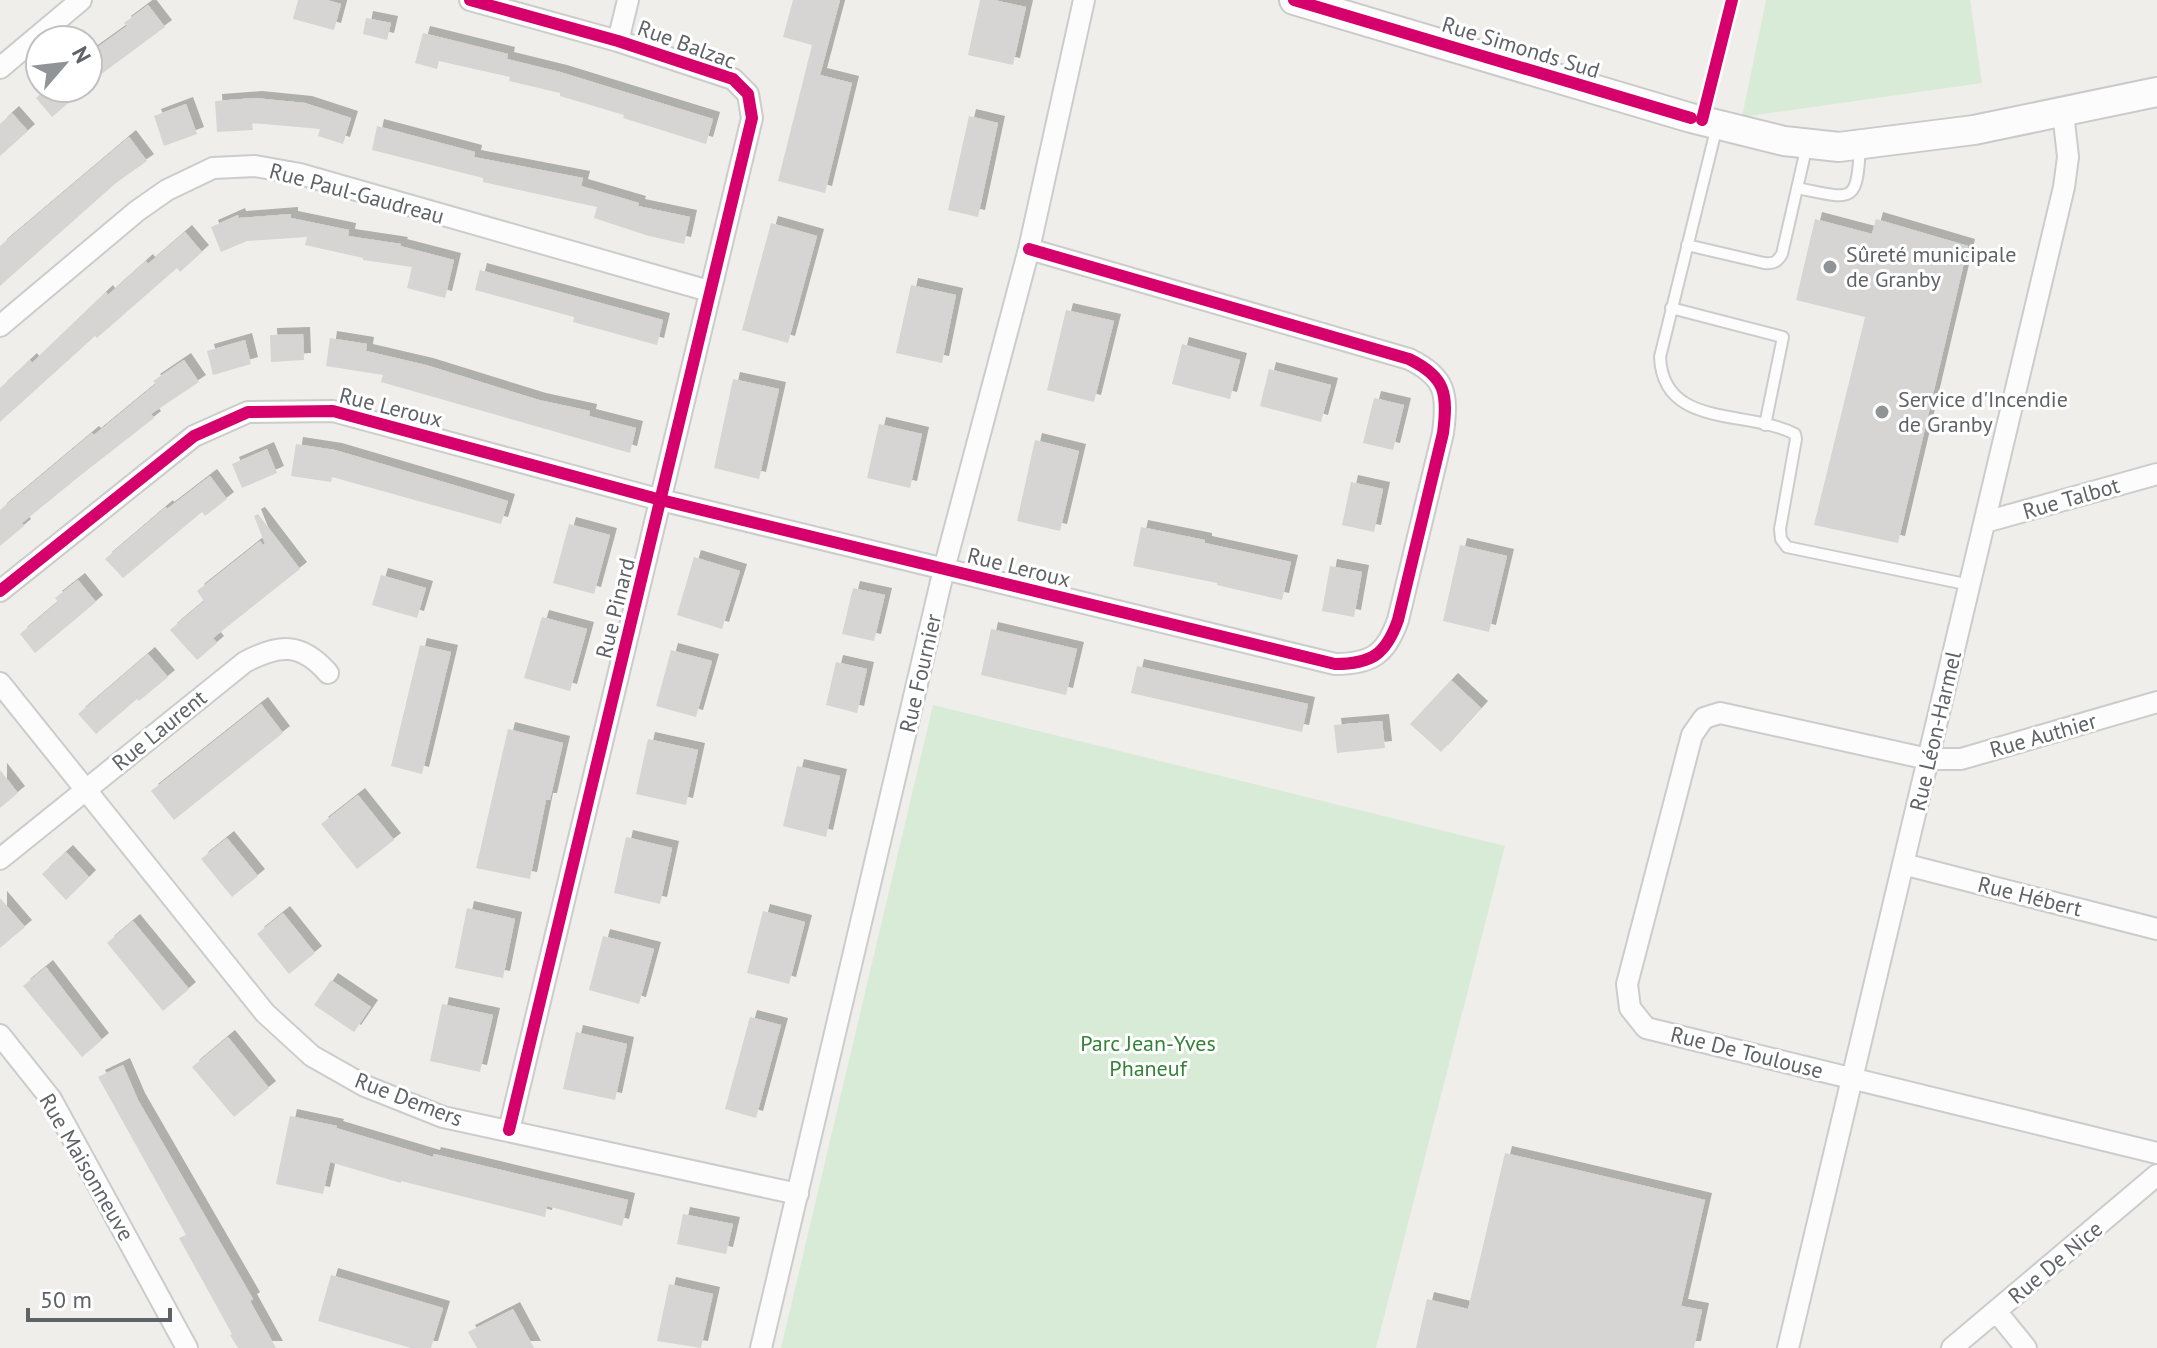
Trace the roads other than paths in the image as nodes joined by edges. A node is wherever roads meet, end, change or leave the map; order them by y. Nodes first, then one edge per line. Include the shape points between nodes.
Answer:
1 (81, 0) edge
2 (470, 0) edge
3 (628, 0) edge
4 (1084, 0) edge
5 (1294, 0) edge
6 (618, 41) junction
7 (0, 68) edge
8 (2157, 92) edge
9 (748, 94) joint
10 (2063, 112) junction
11 (1717, 124) junction
12 (1807, 143) junction
13 (1860, 145) junction
14 (1797, 188) junction
15 (1687, 245) junction
16 (1029, 249) junction
17 (709, 291) junction
18 (1671, 308) junction
19 (0, 326) edge
20 (1765, 425) junction
21 (2157, 474) edge
22 (661, 500) junction
23 (1985, 522) junction
24 (944, 569) junction
25 (1970, 585) junction
26 (0, 591) edge
27 (328, 673) dead end
28 (0, 683) edge
29 (2157, 702) edge
30 (1928, 759) junction
31 (85, 790) junction
32 (0, 859) edge
33 (1903, 864) junction
34 (2157, 929) edge
35 (0, 1035) edge
36 (1852, 1078) junction
37 (509, 1130) junction
38 (2157, 1153) edge
39 (2157, 1175) edge
40 (798, 1194) junction
41 (1996, 1311) junction
42 (178, 1345) edge
43 (761, 1348) edge
44 (1788, 1348) edge
45 (1952, 1348) edge
46 (2026, 1348) edge

1 - 7 street
2 - 6 street, Rue Balzac
3 - 6 street
4 - 16 street, Rue Fournier
5 - 11 street, Rue Simonds Sud
6 - 9 street, Rue Balzac via 733,79
8 - 10 street, Rue Simonds Sud
9 - 17 street, Rue Pinard via 752,118
10 - 13 street, Rue Simonds Sud
10 - 23 street, Rue Léon-Harmel via 2068,157 2064,187
11 - 12 street, Rue Simonds Sud
11 - 15 lane
12 - 13 street, Rue Simonds Sud
12 - 14 lane
13 - 14 lane via 1853,191 1835,196
14 - 15 lane via 1782,254 1772,264
15 - 18 lane
16 - 24 street, Rue Fournier
16 - 24 street, Rue Leroux via 1429,369 1447,404 1398,620 1390,641 1373,658 1335,664
17 - 19 street, Rue Paul-Gaudreau via 300,174 255,166 213,168 137,211
17 - 22 street, Rue Pinard
18 - 20 lane via 1660,357 1667,388 1682,404
18 - 20 lane via 1783,337
20 - 25 lane via 1791,431 1796,439 1780,529 1787,547
21 - 23 street, Rue Talbot
22 - 24 street, Rue Leroux
22 - 26 street, Rue Leroux via 333,411 248,412 194,436
22 - 37 street, Rue Pinard
23 - 25 street, Rue Léon-Harmel
24 - 40 street, Rue Fournier
25 - 30 street, Rue Léon-Harmel
27 - 31 street, Rue Laurent via 298,650 264,652 227,675
28 - 31 street, Rue Demers
29 - 30 street, Rue Authier via 1961,759
30 - 33 street, Rue Léon-Harmel
30 - 36 street, Rue De Toulouse via 1720,713 1704,718 1692,735 1627,984 1630,1008 1646,1028
31 - 32 street, Rue Laurent
31 - 37 street, Rue Demers via 265,1013 312,1056 365,1086 443,1117
33 - 34 street, Rue Hébert
33 - 36 street, Rue Léon-Harmel
35 - 42 street, Rue Maisonneuve via 51,1099
36 - 38 street, Rue De Toulouse
36 - 44 street, Rue Léon-Harmel
37 - 40 street, Rue Demers
39 - 41 street, Rue De Nice
40 - 43 street, Rue Fournier
41 - 45 street, Rue De Nice
41 - 46 street

